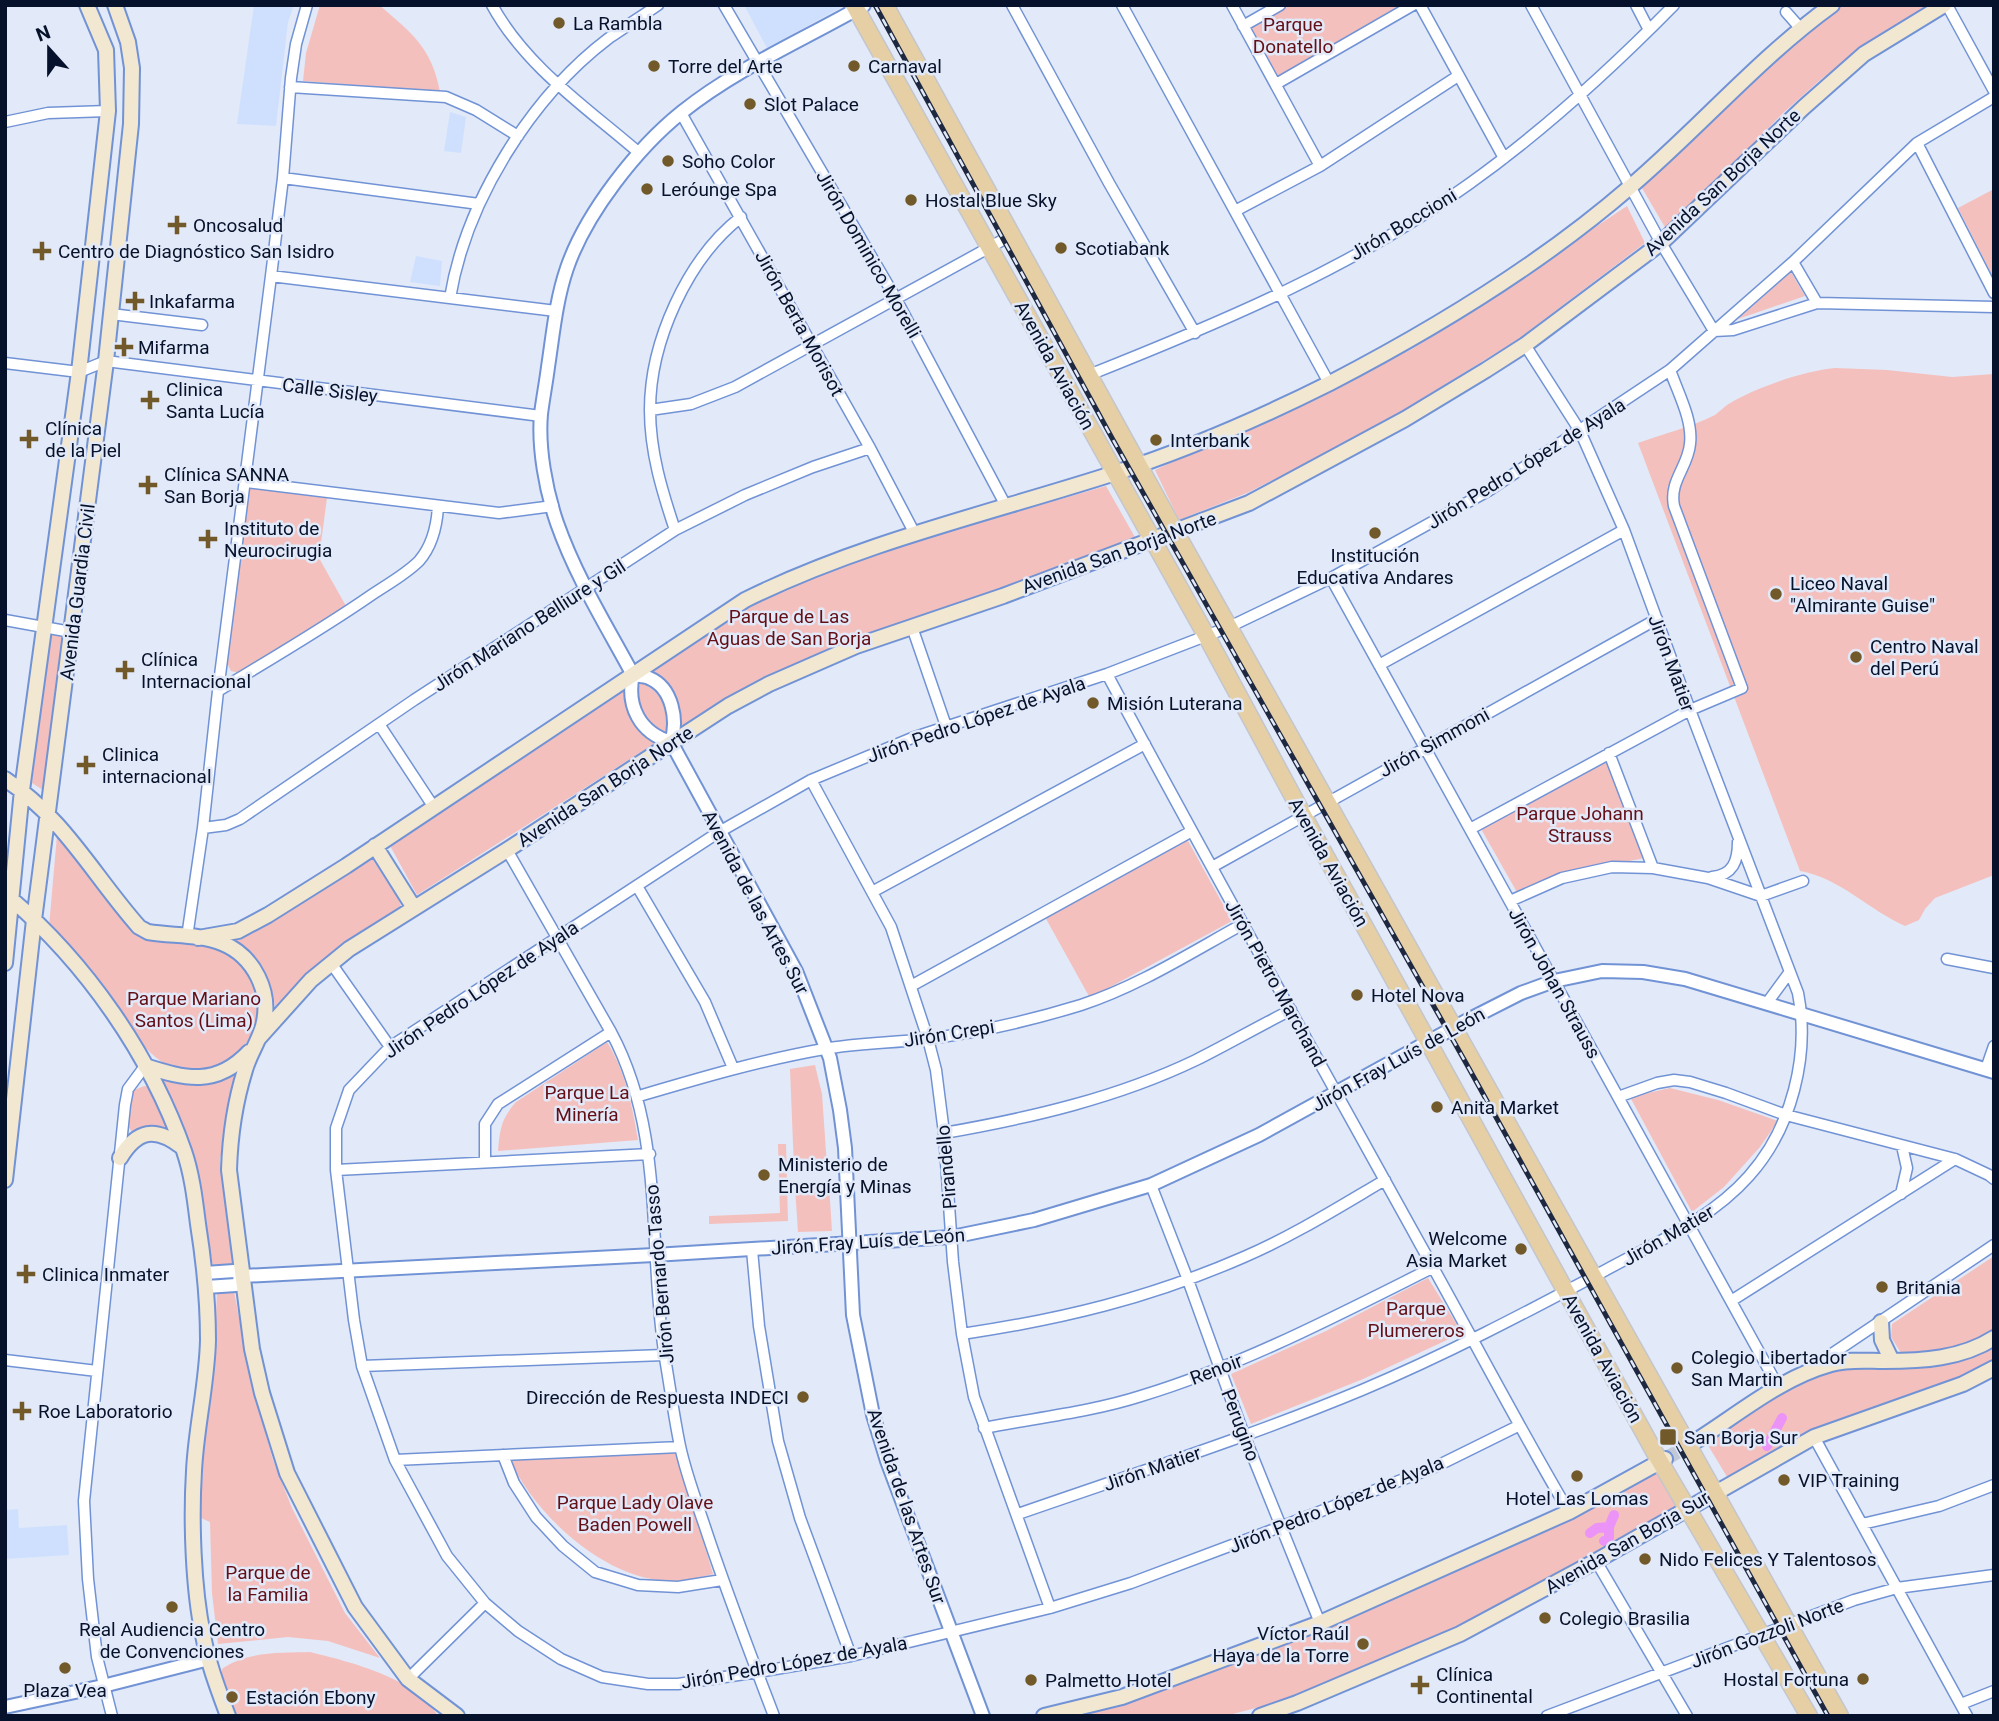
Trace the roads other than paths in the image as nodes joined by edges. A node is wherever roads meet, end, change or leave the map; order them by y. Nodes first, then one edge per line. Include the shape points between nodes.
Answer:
1 (87, 5) edge
2 (115, 5) edge
3 (307, 5) edge
4 (492, 5) edge
5 (658, 5) edge
6 (724, 5) edge
7 (885, 5) edge
8 (1012, 5) edge
9 (1122, 5) edge
10 (1232, 5) edge
11 (1280, 5) edge
12 (1413, 5) edge
13 (1420, 5) edge
14 (1531, 5) edge
15 (1636, 5) edge
16 (1674, 5) edge
17 (1832, 5) edge
18 (1946, 5) edge
19 (858, 7) edge
20 (1786, 12) dead end
21 (1243, 26) junction
22 (1801, 29) junction
23 (1650, 30) junction
24 (758, 62) junction
25 (1458, 76) junction
26 (1276, 84) junction
27 (560, 85) junction
28 (290, 87) junction
29 (1994, 91) edge
30 (1579, 94) junction
31 (1994, 97) edge
32 (108, 111) junction
33 (681, 113) junction
34 (5, 122) edge
35 (518, 136) junction
36 (1917, 143) junction
37 (638, 152) junction
38 (1504, 158) junction
39 (1320, 166) junction
40 (283, 178) junction
41 (1632, 186) junction
42 (99, 192) junction
43 (123, 196) junction
44 (479, 204) junction
45 (1235, 211) junction
46 (741, 217) junction
47 (1012, 235) junction
48 (1661, 243) junction
49 (989, 247) junction
50 (1793, 262) junction
51 (271, 276) junction
52 (1280, 292) junction
53 (1994, 293) edge
54 (895, 297) junction
55 (450, 298) junction
56 (1817, 303) junction
57 (1994, 307) edge
58 (556, 311) junction
59 (111, 314) junction
60 (202, 325) dead end
61 (1714, 331) junction
62 (1195, 333) junction
63 (812, 344) junction
64 (1525, 345) junction
65 (106, 361) junction
66 (5, 363) edge
67 (1670, 370) junction
68 (79, 372) junction
69 (1089, 375) junction
70 (258, 381) junction
71 (1329, 383) junction
72 (650, 410) junction
73 (541, 416) junction
74 (1580, 431) junction
75 (870, 448) junction
76 (1139, 465) junction
77 (1116, 473) junction
78 (246, 482) junction
79 (438, 506) junction
80 (553, 506) junction
81 (1006, 506) junction
82 (675, 530) junction
83 (1624, 530) junction
84 (1175, 532) junction
85 (915, 534) junction
86 (1152, 541) junction
87 (1331, 578) junction
88 (585, 588) junction
89 (1657, 619) junction
90 (5, 620) edge
91 (912, 626) junction
92 (1230, 627) junction
93 (44, 628) junction
94 (71, 632) junction
95 (1207, 637) junction
96 (1380, 665) junction
97 (1107, 674) junction
98 (633, 675) junction
99 (218, 691) junction
100 (1689, 710) junction
101 (379, 724) junction
102 (946, 726) junction
103 (671, 742) junction
104 (1145, 744) junction
105 (1425, 747) junction
106 (1609, 753) junction
107 (5, 779) edge
108 (811, 780) junction
109 (22, 790) junction
110 (1327, 803) junction
111 (433, 806) junction
112 (48, 813) junction
113 (1303, 816) junction
114 (204, 828) junction
115 (1470, 829) junction
116 (1192, 831) junction
117 (719, 832) junction
118 (1738, 836) junction
119 (375, 846) junction
120 (507, 850) junction
121 (1212, 867) junction
122 (1653, 867) junction
123 (1708, 878) junction
124 (1803, 881) dead end
125 (638, 886) junction
126 (872, 892) junction
127 (1761, 896) junction
128 (9, 897) edge
129 (1510, 901) junction
130 (414, 908) junction
131 (34, 920) junction
132 (1243, 924) junction
133 (558, 937) junction
134 (192, 938) junction
135 (1947, 959) dead end
136 (5, 963) edge
137 (331, 963) junction
138 (1994, 968) edge
139 (1789, 973) junction
140 (1554, 981) junction
141 (911, 986) junction
142 (1767, 1003) junction
143 (1291, 1010) junction
144 (1802, 1013) junction
145 (1455, 1027) junction
146 (611, 1032) junction
147 (928, 1039) junction
148 (1429, 1041) junction
149 (256, 1043) junction
150 (1994, 1046) edge
151 (390, 1047) junction
152 (827, 1049) junction
153 (145, 1066) junction
154 (733, 1068) junction
155 (1990, 1070) edge
156 (1337, 1092) junction
157 (639, 1096) junction
158 (1618, 1097) junction
159 (1786, 1115) junction
160 (944, 1133) junction
161 (1902, 1146) junction
162 (182, 1147) junction
163 (650, 1154) junction
164 (120, 1158) junction
165 (1955, 1159) junction
166 (485, 1162) junction
167 (336, 1170) junction
168 (1994, 1179) edge
169 (5, 1180) edge
170 (1385, 1180) junction
171 (1151, 1185) junction
172 (1901, 1194) junction
173 (1689, 1225) junction
174 (952, 1237) junction
175 (849, 1243) junction
176 (1994, 1245) edge
177 (752, 1250) junction
178 (654, 1255) junction
179 (1434, 1267) junction
180 (348, 1272) junction
181 (243, 1276) junction
182 (1594, 1277) junction
183 (205, 1280) junction
184 (1188, 1280) junction
185 (1566, 1292) junction
186 (1731, 1301) junction
187 (1881, 1322) junction
188 (962, 1335) junction
189 (1474, 1338) junction
190 (1994, 1338) edge
191 (664, 1355) junction
192 (5, 1360) edge
193 (1892, 1361) junction
194 (362, 1366) junction
195 (1994, 1368) edge
196 (1219, 1369) junction
197 (97, 1371) junction
198 (1797, 1377) junction
199 (1779, 1388) junction
200 (1518, 1426) junction
201 (984, 1428) junction
202 (1244, 1435) junction
203 (1814, 1437) junction
204 (1687, 1446) junction
205 (681, 1447) junction
206 (503, 1455) junction
207 (395, 1460) junction
208 (1662, 1460) junction
209 (1994, 1485) edge
210 (1715, 1492) junction
211 (1688, 1508) junction
212 (1569, 1513) junction
213 (1018, 1514) junction
214 (1862, 1524) junction
215 (1280, 1527) junction
216 (1596, 1562) junction
217 (1994, 1575) edge
218 (722, 1580) junction
219 (1897, 1588) junction
220 (485, 1603) junction
221 (1050, 1608) junction
222 (1320, 1623) junction
223 (1789, 1624) junction
224 (951, 1632) junction
225 (1762, 1635) junction
226 (851, 1656) junction
227 (209, 1659) junction
228 (758, 1672) junction
229 (1662, 1674) junction
230 (408, 1679) junction
231 (103, 1686) junction
232 (1994, 1691) edge
233 (1961, 1704) junction
234 (5, 1707) edge
235 (1300, 1709) edge
236 (112, 1716) edge
237 (228, 1716) edge
238 (457, 1716) edge
239 (774, 1716) edge
240 (983, 1716) edge
241 (1044, 1716) edge
242 (1260, 1716) edge
243 (1547, 1716) edge
244 (1687, 1716) edge
245 (1809, 1716) edge
246 (1840, 1716) edge
247 (1967, 1716) edge

1 - 32 main road, Avenida Guardia Civil via 106,50
2 - 43 main road, Avenida Guardia Civil via 128,42 133,89
3 - 28 street
4 - 27 street via 516,43
5 - 27 street via 608,40
6 - 24 street, Jirón Dominico Morelli
7 - 47 main road, Avenida Aviación
8 - 62 street
9 - 45 street
10 - 21 street
11 - 21 street
12 - 26 street
13 - 25 street
14 - 30 street
15 - 23 street
16 - 23 street, Jirón Boccioni
17 - 22 main road
18 - 29 street
18 - 48 main road, Avenida San Borja Norte via 1864,54
19 - 24 street
19 - 49 main road, Avenida Aviación
20 - 22 street
21 - 26 street
22 - 41 main road
23 - 30 street, Jirón Boccioni
24 - 33 street
24 - 54 street, Jirón Dominico Morelli
25 - 38 street
25 - 39 street
26 - 39 street
27 - 35 street
27 - 37 street
28 - 35 street via 446,97 465,103
28 - 40 street
30 - 38 street, Jirón Boccioni
30 - 41 street
31 - 36 street, Jirón Pedro López de Ayala
32 - 34 street via 48,113
32 - 42 main road, Avenida Guardia Civil
33 - 37 street
33 - 46 street, Jirón Berta Morisot
35 - 44 street
36 - 50 street, Jirón Pedro López de Ayala
36 - 53 street
37 - 58 street via 575,250
38 - 52 street, Jirón Boccioni via 1437,206
39 - 45 street
40 - 44 street
40 - 51 street
41 - 48 street
41 - 71 main road via 1564,242 1486,293
42 - 43 main road
42 - 68 main road, Avenida Guardia Civil
43 - 59 main road, Avenida Guardia Civil
44 - 55 street via 455,266
45 - 52 street
46 - 63 street, Jirón Berta Morisot
46 - 72 street via 724,230 684,286 654,372
47 - 49 street
47 - 69 main road, Avenida Aviación
48 - 61 street
48 - 64 main road, Avenida San Borja Norte
49 - 54 street
49 - 77 main road, Avenida Aviación
50 - 56 street
50 - 61 street, Jirón Pedro López de Ayala
51 - 55 street
51 - 70 street
52 - 62 street, Jirón Boccioni
52 - 71 street
54 - 63 street
54 - 81 street, Jirón Dominico Morelli
55 - 58 street
56 - 57 street
56 - 61 street via 1733,330
58 - 73 street
59 - 60 street
59 - 65 main road, Avenida Guardia Civil
61 - 67 street, Jirón Pedro López de Ayala
62 - 69 street, Jirón Boccioni
63 - 72 street via 713,397
63 - 75 street, Jirón Berta Morisot
64 - 74 street, Jirón Matier
64 - 84 main road, Avenida San Borja Norte via 1318,467 1249,503
65 - 68 street, Calle Sisley
65 - 70 street, Calle Sisley
65 - 94 main road, Avenida Guardia Civil
66 - 68 street
67 - 74 street, Jirón Pedro López de Ayala
67 - 100 street via 1690,427 1690,446 1673,488 1674,506 1738,690
68 - 93 main road, Avenida Guardia Civil
69 - 76 main road, Avenida Aviación
70 - 73 street, Calle Sisley
70 - 78 street
71 - 76 main road via 1220,435
72 - 82 street via 658,473
73 - 80 street
74 - 83 street, Jirón Matier
74 - 87 street, Jirón Pedro López de Ayala via 1488,491
75 - 82 street, Jirón Mariano Belliure y Gil via 745,495
75 - 85 street, Jirón Berta Morisot
76 - 77 main road
76 - 84 main road, Avenida Aviación
77 - 81 main road
77 - 86 main road, Avenida Aviación
78 - 79 street
78 - 99 street
79 - 80 street via 499,513
79 - 99 street via 430,542 408,570
80 - 88 street
81 - 85 main road
82 - 88 street, Jirón Mariano Belliure y Gil
83 - 89 street, Jirón Matier
83 - 96 street
84 - 86 main road, Avenida San Borja Norte
84 - 92 main road, Avenida Aviación
85 - 98 main road via 755,595
86 - 91 main road, Avenida San Borja Norte
86 - 95 main road, Avenida Aviación
87 - 92 street, Jirón Pedro López de Ayala
87 - 96 street, Jirón Johan Strauss
88 - 98 street
88 - 101 street, Jirón Mariano Belliure y Gil
89 - 100 street, Jirón Matier
89 - 105 street, Jirón Simmoni
90 - 93 street
91 - 102 street
91 - 103 main road, Avenida San Borja Norte via 769,684
92 - 95 street, Jirón Pedro López de Ayala
92 - 110 main road, Avenida Aviación
93 - 94 street
93 - 109 main road, Avenida Guardia Civil
94 - 112 main road, Avenida Guardia Civil
95 - 97 street, Jirón Pedro López de Ayala
95 - 113 main road, Avenida Aviación
96 - 105 street, Jirón Johan Strauss
97 - 102 street, Jirón Pedro López de Ayala
97 - 104 street, Jirón Pietro Marchand
98 - 103 street via 629,689 637,717 657,738
98 - 103 street via 649,677 668,699 675,729
98 - 111 main road
99 - 114 street
100 - 106 street
100 - 118 street, Jirón Matier
101 - 111 street
101 - 114 street, Jirón Mariano Belliure y Gil via 240,819
102 - 108 street, Jirón Pedro López de Ayala
103 - 117 street, Avenida de las Artes Sur
103 - 120 main road, Avenida San Borja Norte
104 - 116 street, Jirón Pietro Marchand
104 - 126 street
105 - 110 street, Jirón Simmoni
105 - 115 street, Jirón Johan Strauss
106 - 115 street
106 - 122 street
107 - 109 main road
108 - 117 street, Jirón Pedro López de Ayala
108 - 126 street, Pirandello
109 - 112 main road
109 - 128 main road, Avenida Guardia Civil
110 - 113 street, Jirón Simmoni
110 - 145 main road, Avenida Aviación
111 - 119 main road
112 - 131 main road, Avenida Guardia Civil
112 - 134 main road via 139,927
113 - 121 street, Jirón Simmoni
113 - 148 main road, Avenida Aviación
114 - 134 street
115 - 129 street, Jirón Johan Strauss
116 - 121 street, Jirón Pietro Marchand
116 - 141 street
117 - 125 street, Jirón Pedro López de Ayala
117 - 152 street, Avenida de las Artes Sur via 796,971
118 - 123 street via 1736,863 1721,876
118 - 127 street, Jirón Matier
119 - 130 main road
119 - 134 main road via 239,931
120 - 130 main road, Avenida San Borja Norte
120 - 133 street, Jirón Bernardo Tasso
121 - 132 street, Jirón Pietro Marchand
122 - 123 street
122 - 129 street via 1612,867 1562,878
123 - 127 street
124 - 127 street
125 - 133 street, Jirón Pedro López de Ayala
125 - 154 street via 705,1002
126 - 141 street, Pirandello via 891,927
127 - 139 street, Jirón Matier
128 - 131 main road
128 - 136 main road, Avenida Guardia Civil
129 - 140 street, Jirón Johan Strauss
130 - 137 main road, Avenida San Borja Norte
131 - 153 main road via 102,995
131 - 169 main road, Avenida Guardia Civil
132 - 143 street, Jirón Pietro Marchand
132 - 147 street, Jirón Crepi via 1124,989 1033,1018
133 - 146 street, Jirón Bernardo Tasso
133 - 151 street, Jirón Pedro López de Ayala
134 - 149 main road via 232,948 256,972 266,1004
135 - 138 street
137 - 149 main road, Avenida San Borja Norte
137 - 151 street
139 - 142 street
139 - 144 street, Jirón Matier
140 - 142 street, Jirón Fray Luís de León via 1602,971 1643,972
140 - 145 street, Jirón Fray Luís de León
140 - 158 street, Jirón Johan Strauss
141 - 147 street, Pirandello
142 - 144 street, Jirón Fray Luís de León
143 - 156 street, Jirón Pietro Marchand
143 - 160 street via 1195,1060 1116,1091 1036,1116
144 - 155 street, Jirón Fray Luís de León
144 - 159 street, Jirón Matier via 1800,1063
145 - 148 street, Jirón Fray Luís de León
145 - 182 main road, Avenida Aviación
146 - 157 street, Jirón Bernardo Tasso
146 - 166 street via 498,1104 485,1124
147 - 152 street, Jirón Crepi
147 - 160 street, Pirandello
148 - 156 street, Jirón Fray Luís de León
148 - 185 main road, Avenida Aviación
149 - 153 main road via 228,1070 207,1077 184,1077
149 - 181 main road, Avenida San Borja Norte via 245,1070 230,1144 229,1170
150 - 155 street
151 - 167 street, Jirón Pedro López de Ayala via 349,1090 336,1128
152 - 154 street, Jirón Crepi
152 - 175 street, Avenida de las Artes Sur via 843,1135
153 - 162 main road
153 - 164 street via 127,1093
154 - 157 street, Jirón Crepi
156 - 170 street, Jirón Pietro Marchand
156 - 171 street, Jirón Fray Luís de León via 1259,1135
157 - 163 street, Jirón Bernardo Tasso
158 - 159 street via 1674,1080
158 - 173 street, Jirón Johan Strauss
159 - 161 street
159 - 173 street, Jirón Matier via 1772,1147 1751,1174 1725,1201
160 - 174 street, Pirandello
161 - 165 street
161 - 172 street via 1907,1168
162 - 164 main road via 172,1139 148,1133 128,1144
162 - 183 main road via 194,1190
163 - 166 street
163 - 178 street, Jirón Bernardo Tasso
164 - 197 street
165 - 168 street
165 - 172 street
166 - 167 street
167 - 180 street, Jirón Pedro López de Ayala
170 - 179 street, Jirón Pietro Marchand
170 - 184 street via 1258,1250
171 - 174 street, Jirón Fray Luís de León via 1045,1217
171 - 184 street, Perugino
172 - 186 street
173 - 182 street, Jirón Matier
173 - 186 street, Jirón Johan Strauss
174 - 175 street, Jirón Fray Luís de León
174 - 188 street, Pirandello
175 - 177 street, Jirón Fray Luís de León
175 - 224 street, Avenida de las Artes Sur via 853,1315 878,1432
176 - 187 street
177 - 178 street, Jirón Fray Luís de León
177 - 226 street via 778,1441 800,1518
178 - 180 street, Jirón Fray Luís de León
178 - 191 street, Jirón Bernardo Tasso
179 - 189 street, Jirón Pietro Marchand
179 - 196 street, Renoir
180 - 181 street, Jirón Fray Luís de León
180 - 194 street, Jirón Pedro López de Ayala
181 - 183 street, Jirón Fray Luís de León via 236,1285
181 - 230 main road via 252,1349 287,1473 355,1607
182 - 185 street, Jirón Matier
182 - 204 main road, Avenida Aviación
183 - 227 main road via 208,1342 194,1473 194,1553
184 - 188 street via 1121,1303
184 - 196 street, Perugino
185 - 189 street, Jirón Matier
185 - 208 main road, Avenida Aviación
186 - 199 street, Jirón Johan Strauss
187 - 193 main road via 1882,1340
187 - 198 street
188 - 201 street, Pirandello
189 - 200 street, Jirón Pietro Marchand
189 - 202 street, Jirón Matier via 1363,1390
190 - 193 main road via 1952,1356
191 - 194 street
191 - 205 street, Jirón Bernardo Tasso
192 - 197 street
193 - 198 main road via 1844,1361
194 - 207 street, Jirón Pedro López de Ayala
195 - 203 main road, Avenida San Borja Sur via 1963,1384
196 - 201 street, Renoir via 1139,1397
196 - 202 street, Perugino
197 - 231 street via 85,1501 88,1579
198 - 199 main road
199 - 204 main road
200 - 212 street, Jirón Pietro Marchand
200 - 215 street, Jirón Pedro López de Ayala via 1435,1466
201 - 213 street, Pirandello
202 - 213 street, Jirón Matier
202 - 215 street, Perugino
203 - 210 main road, Avenida San Borja Sur
203 - 214 street
204 - 210 main road, Avenida Aviación
205 - 206 street
205 - 218 street, Jirón Bernardo Tasso
206 - 207 street
206 - 218 street via 536,1517 594,1572 638,1585 678,1587
207 - 220 street, Jirón Pedro López de Ayala via 447,1556
208 - 211 main road, Avenida Aviación
208 - 212 main road
209 - 214 street via 1939,1506
210 - 211 main road, Avenida San Borja Sur
210 - 223 main road, Avenida Aviación
211 - 216 main road, Avenida San Borja Sur
211 - 225 main road, Avenida Aviación
212 - 222 main road
213 - 221 street, Pirandello
214 - 219 street
215 - 221 street, Jirón Pedro López de Ayala
215 - 222 street, Perugino
216 - 229 street
216 - 235 main road, Avenida San Borja Sur via 1460,1634
217 - 219 street, Jirón Gozzoli Norte
218 - 228 street, Jirón Bernardo Tasso
219 - 223 street, Jirón Gozzoli Norte
219 - 233 street
220 - 228 street, Jirón Pedro López de Ayala via 561,1659 602,1677 678,1684
220 - 230 street
221 - 224 street, Jirón Pedro López de Ayala
222 - 241 main road via 1122,1697
223 - 225 street, Jirón Gozzoli Norte
223 - 246 main road, Avenida Aviación
224 - 226 street, Jirón Pedro López de Ayala
224 - 240 street, Avenida de las Artes Sur
225 - 229 street, Jirón Gozzoli Norte
225 - 245 main road, Avenida Aviación
226 - 228 street, Jirón Pedro López de Ayala
227 - 231 street
227 - 237 main road
228 - 239 street, Jirón Bernardo Tasso
229 - 243 street, Jirón Gozzoli Norte
229 - 244 street
230 - 238 main road
231 - 234 street
231 - 236 street
232 - 233 street
233 - 247 street
235 - 242 main road, Avenida San Borja Sur

